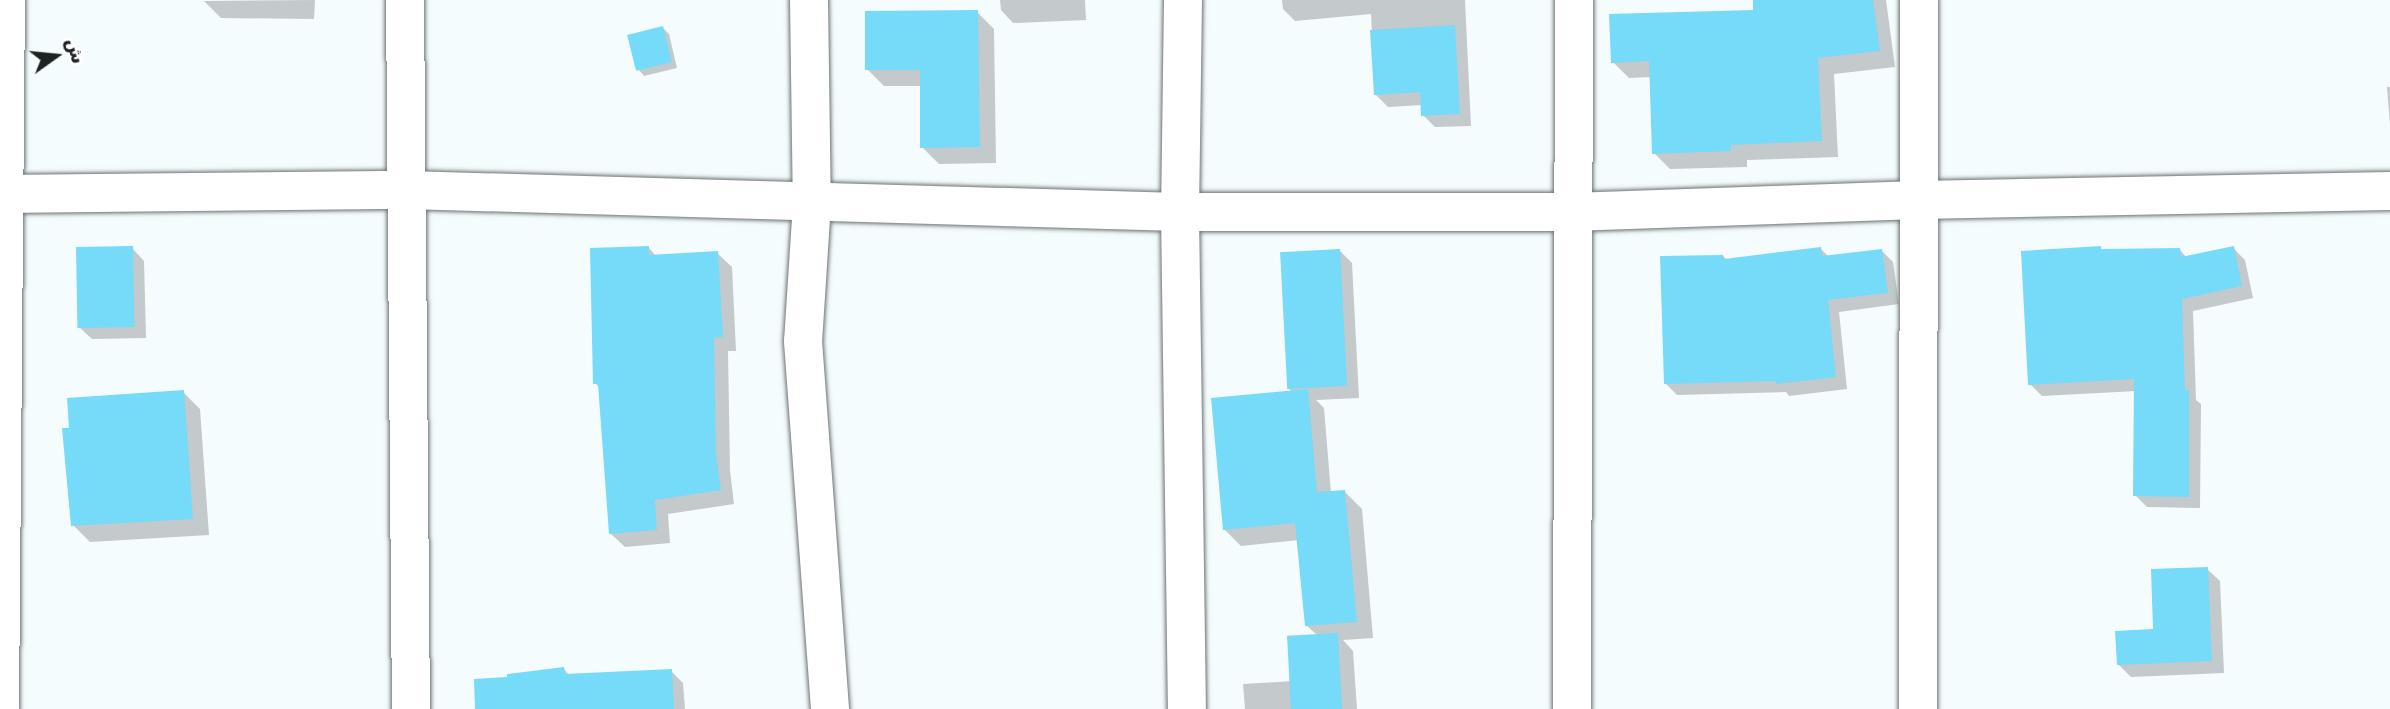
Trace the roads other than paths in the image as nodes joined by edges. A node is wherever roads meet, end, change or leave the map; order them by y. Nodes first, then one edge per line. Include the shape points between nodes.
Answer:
1 (6, 0) edge
2 (405, 0) edge
3 (809, 0) edge
4 (1183, 0) edge
5 (1574, 0) edge
6 (1919, 0) edge
7 (407, 190) junction
8 (2390, 191) edge
9 (3, 194) edge
10 (1918, 200) junction
11 (812, 203) junction
12 (1180, 212) junction
13 (1572, 212) junction
14 (0, 709) edge
15 (411, 709) edge
16 (830, 709) edge
17 (1187, 709) edge
18 (1572, 709) edge
19 (1918, 709) edge

1 - 9 street
2 - 7 street
3 - 11 street
4 - 12 street
5 - 13 street
6 - 10 street
7 - 9 street
7 - 11 street
7 - 15 street
8 - 10 street
9 - 14 street
10 - 13 street
10 - 19 street
11 - 12 street
11 - 16 street via 803,341
12 - 13 street
12 - 17 street
13 - 18 street

